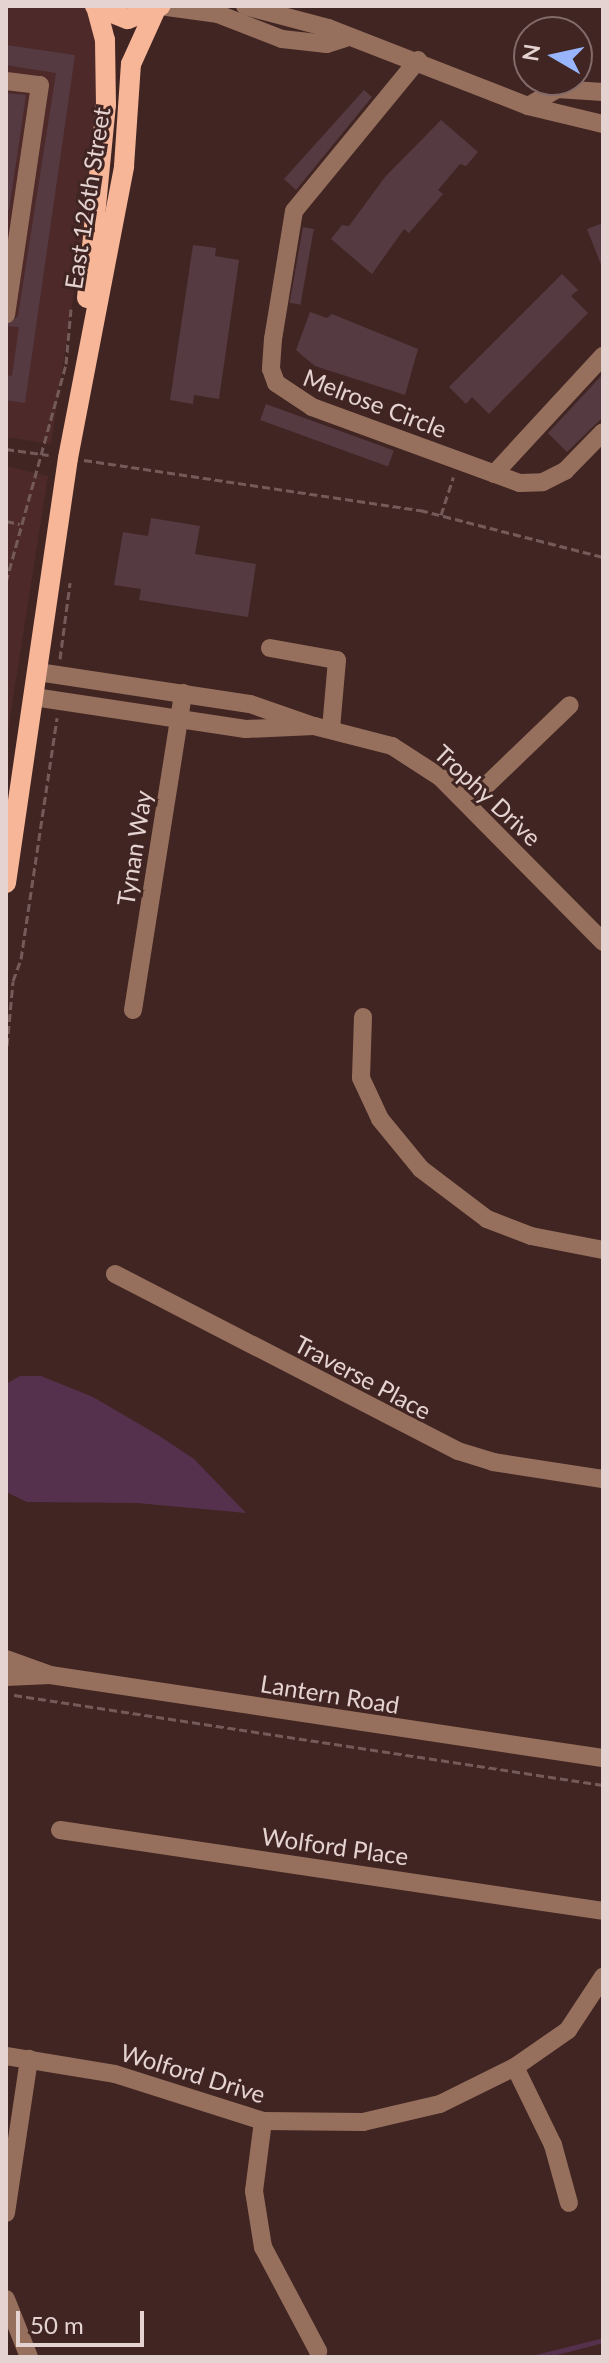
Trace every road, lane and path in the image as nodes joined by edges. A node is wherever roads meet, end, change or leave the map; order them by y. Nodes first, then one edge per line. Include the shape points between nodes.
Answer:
1 (96, 6) edge
2 (245, 6) edge
3 (159, 8) edge
4 (345, 38) junction
5 (418, 60) junction
6 (6, 81) edge
7 (603, 92) edge
8 (528, 106) junction
9 (603, 124) edge
10 (13, 220) edge
11 (72, 303) dead end
12 (6, 314) edge
13 (603, 356) edge
14 (78, 398) junction
15 (603, 432) edge
16 (89, 445) dead end
17 (6, 449) edge
18 (41, 454) junction
19 (56, 456) dead end
20 (79, 459) dead end
21 (457, 460) junction
22 (87, 461) junction
23 (85, 474) dead end
24 (494, 474) junction
25 (441, 515) junction
26 (6, 521) edge
27 (20, 524) junction
28 (603, 557) edge
29 (70, 576) dead end
30 (6, 582) edge
31 (270, 648) dead end
32 (38, 672) junction
33 (60, 675) junction
34 (183, 693) junction
35 (34, 697) junction
36 (59, 701) junction
37 (570, 705) dead end
38 (179, 718) junction
39 (322, 728) junction
40 (468, 803) junction
41 (6, 883) edge
42 (603, 942) edge
43 (133, 1010) dead end
44 (363, 1017) dead end
45 (6, 1057) edge
46 (603, 1250) edge
47 (115, 1274) dead end
48 (603, 1479) edge
49 (6, 1659) edge
50 (50, 1675) junction
51 (6, 1677) edge
52 (6, 1694) edge
53 (603, 1758) edge
54 (603, 1785) edge
55 (60, 1830) dead end
56 (603, 1911) edge
57 (603, 1977) edge
58 (6, 2056) edge
59 (29, 2059) junction
60 (515, 2067) junction
61 (263, 2121) junction
62 (569, 2203) dead end
63 (6, 2213) edge
64 (6, 2299) edge
65 (318, 2351) dead end
66 (29, 2357) edge

1 - 3 main road via 128,19
1 - 14 main road, East 126th Street via 105,40 106,105
2 - 4 street via 328,28
3 - 4 street via 218,14 282,39 327,44
3 - 14 main road, East 126th Street via 131,64 124,166
4 - 5 street
5 - 8 street
5 - 21 street, Melrose Circle via 294,211 271,369 276,383 292,398
6 - 10 street via 40,85
7 - 8 street via 557,89
8 - 9 street
10 - 12 street
11 - 18 path via 66,364
13 - 24 street
14 - 32 main road, East 126th Street
15 - 24 street, Melrose Circle via 565,471 543,482 520,483
16 - 22 path
17 - 18 path
18 - 19 path
18 - 27 path
20 - 22 path
21 - 24 street, Melrose Circle
21 - 25 path
22 - 23 path
22 - 25 path
25 - 28 path
26 - 27 path
27 - 30 path
29 - 33 path
31 - 39 street via 340,664
32 - 33 street, Trophy Drive
32 - 35 main road, East 126th Street
33 - 34 street, Trophy Drive
34 - 38 street, Tynan Way
34 - 39 street, Trophy Drive via 250,704
35 - 36 street, Trophy Drive
35 - 41 main road, East 126th Street
36 - 38 street, Trophy Drive
36 - 45 path via 21,959 13,981
37 - 40 street
38 - 39 street, Trophy Drive via 246,729
38 - 43 street, Tynan Way
39 - 40 street, Trophy Drive via 405,752
40 - 42 street, Trophy Drive
44 - 46 street via 358,1061 371,1102 397,1142 432,1180 468,1208 511,1229
47 - 48 street, Traverse Place via 466,1455
49 - 50 street, Lantern Road
50 - 51 street, Lantern Road
50 - 53 street, Lantern Road
52 - 54 path
55 - 56 street, Wolford Place
57 - 60 street, Wolford Drive via 568,2030
58 - 59 street, Wolford Drive
59 - 61 street, Wolford Drive via 115,2074
59 - 63 street
60 - 61 street, Wolford Drive via 458,2097 400,2116 336,2124
60 - 62 street via 553,2145
61 - 65 street via 254,2191 263,2247
64 - 66 street

